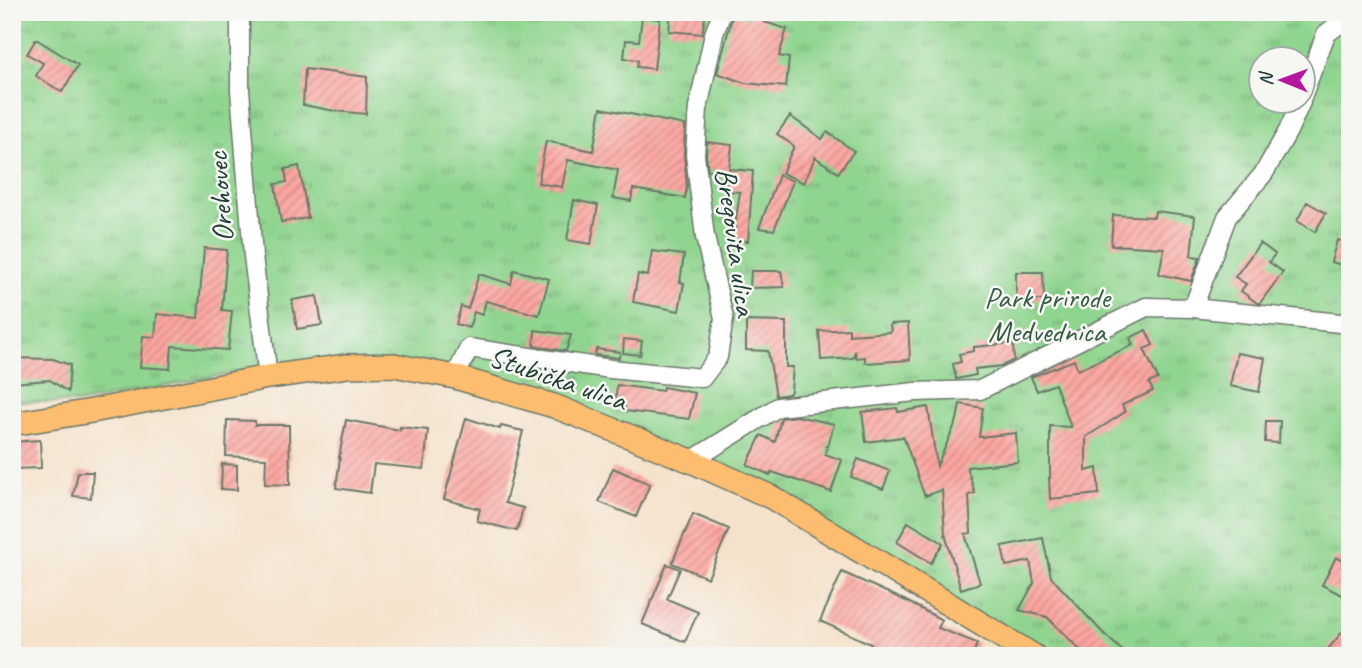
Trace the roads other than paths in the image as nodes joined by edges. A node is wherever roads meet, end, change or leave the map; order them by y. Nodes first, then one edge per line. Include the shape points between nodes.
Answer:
1 (240, 12) edge
2 (722, 12) edge
3 (1350, 26) edge
4 (1316, 61) edge
5 (1295, 116) edge
6 (1194, 308) junction
7 (1350, 324) edge
8 (268, 377) junction
9 (455, 377) junction
10 (12, 424) edge
11 (691, 461) junction
12 (1034, 656) edge

1 - 8 street, Orehovec via 240,90
2 - 9 street, Bregovita ulica via 698,107 695,155 705,237 724,318 718,357 702,378 469,348
3 - 4 street via 1339,24 1326,34
5 - 6 street via 1264,173 1227,217
6 - 7 street
6 - 11 street via 1146,307 980,390 778,407
8 - 9 main road, Stubička ulica via 394,365
8 - 10 main road, Stubička ulica
9 - 11 main road, Stubička ulica via 555,407
11 - 12 main road, Stubička ulica via 771,497

